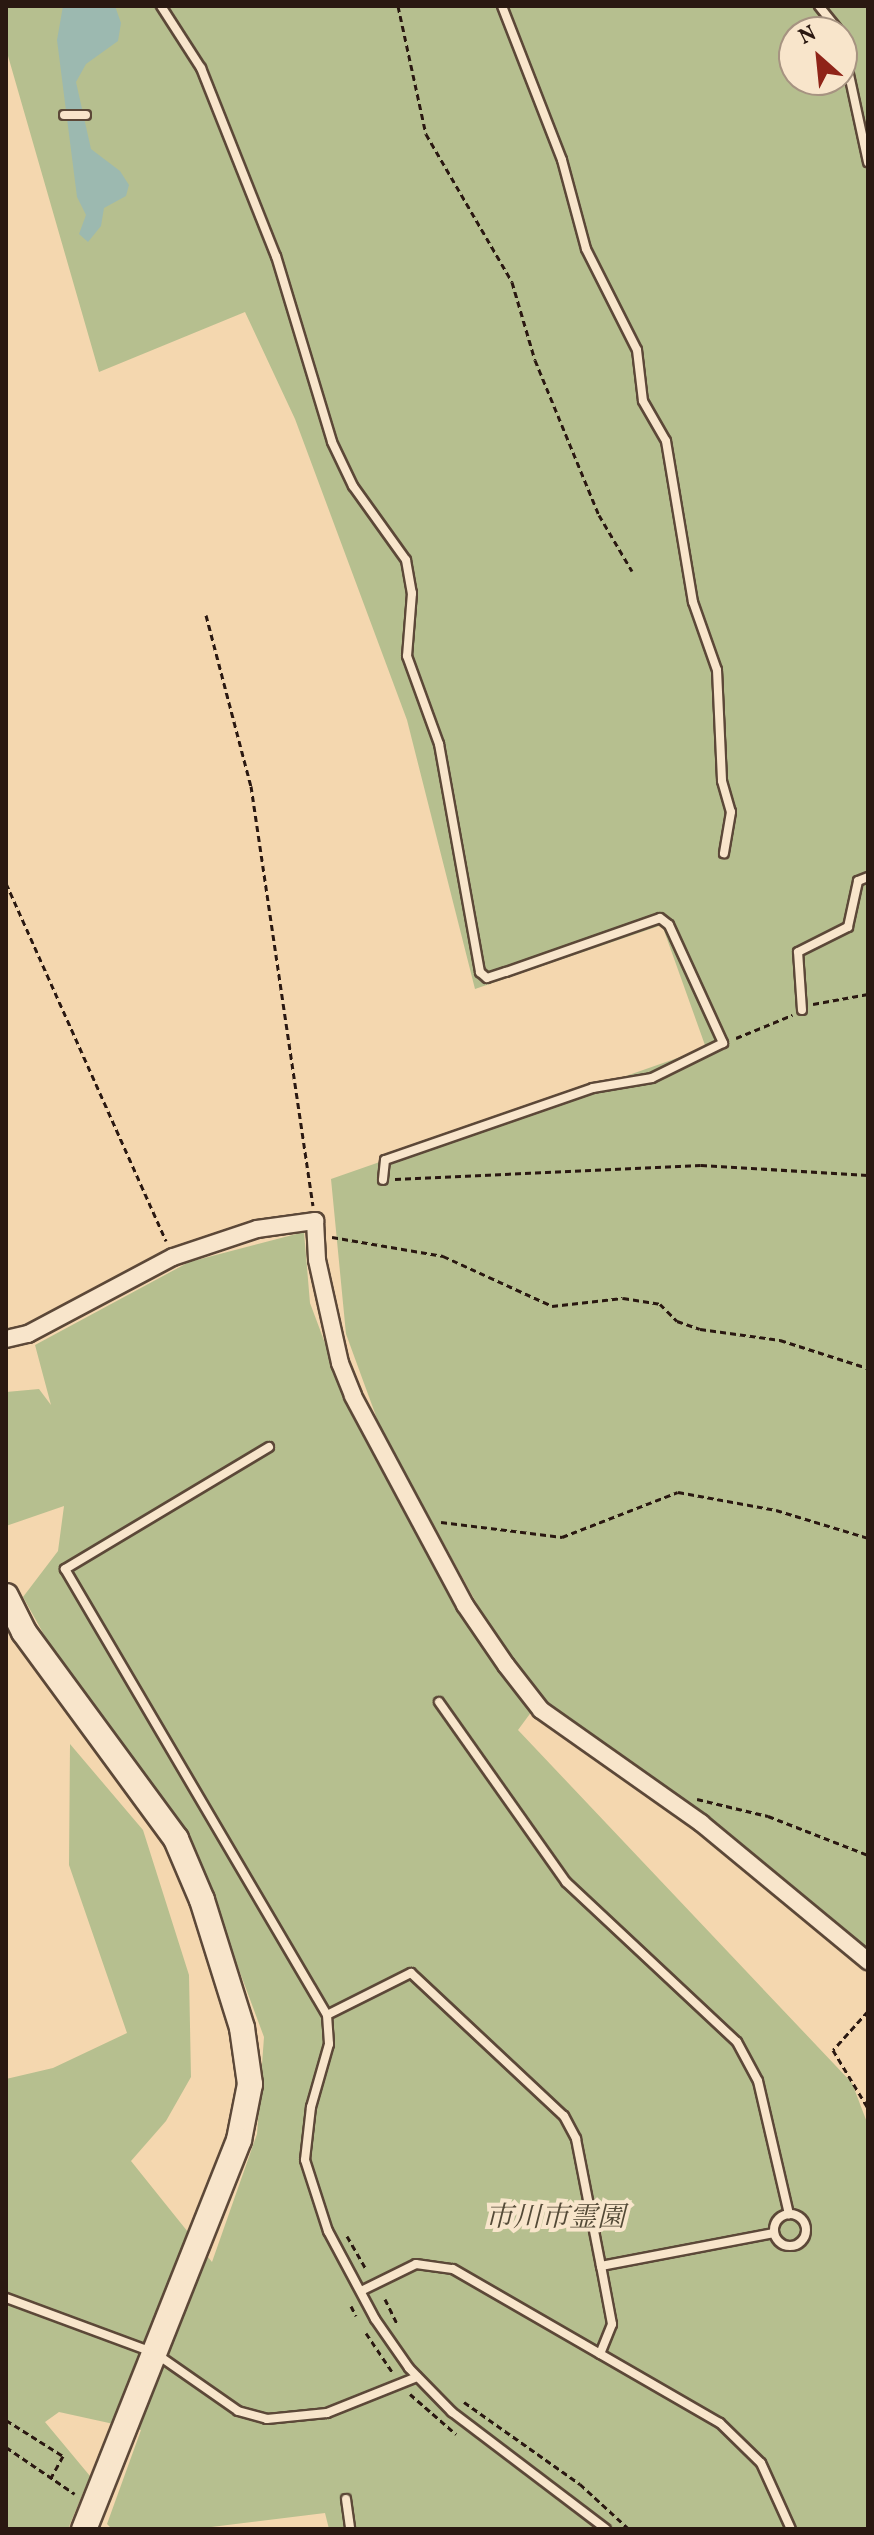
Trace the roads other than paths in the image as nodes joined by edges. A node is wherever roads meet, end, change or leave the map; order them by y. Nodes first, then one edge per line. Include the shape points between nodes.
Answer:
1 (161, 6) edge
2 (502, 6) edge
3 (854, 96) edge
4 (64, 115) dead end
5 (86, 115) dead end
6 (868, 162) edge
7 (724, 853) dead end
8 (868, 877) edge
9 (802, 1010) dead end
10 (383, 1180) road end
11 (6, 1339) edge
12 (269, 1447) dead end
13 (6, 1596) edge
14 (439, 1702) dead end
15 (868, 1961) edge
16 (327, 2015) junction
17 (789, 2214) junction
18 (774, 2233) junction
19 (601, 2266) junction
20 (361, 2291) junction
21 (6, 2298) edge
22 (155, 2353) junction
23 (600, 2354) junction
24 (417, 2377) junction
25 (346, 2499) dead end
26 (87, 2517) edge
27 (350, 2529) edge
28 (606, 2529) edge
29 (791, 2529) edge

1 - 10 lane via 216,104 284,280 310,383 343,467 406,560 412,593 407,656 439,744 480,972 487,978 660,918 669,925 723,1043 652,1078 593,1088 385,1160
2 - 7 lane via 562,160 586,249 637,350 643,401 666,441 693,602 717,670 722,781 731,821
3 - 6 lane
4 - 5 lane
8 - 9 lane via 858,881 848,927 798,952
11 - 15 street via 28,1334 173,1257 257,1229 316,1227 340,1363 377,1449 465,1605 541,1710 701,1823
12 - 16 lane via 65,1569
13 - 22 street via 38,1652 176,1839 202,1900 242,2028 250,2084 239,2140
14 - 17 lane via 566,1882 737,2042 758,2081
16 - 19 lane via 411,1973 564,2116 576,2139
16 - 20 lane via 329,2044 311,2107 305,2160 328,2231
17 - 18 lane via 777,2220
17 - 18 lane via 804,2222 803,2240 786,2245
18 - 19 lane
19 - 23 lane via 612,2324
20 - 23 lane via 416,2264 440,2265
20 - 24 lane
21 - 22 lane
22 - 24 lane via 238,2411 267,2419 327,2413
22 - 26 street
23 - 29 lane via 720,2423 744,2443 769,2475
24 - 28 lane via 452,2412
25 - 27 lane

